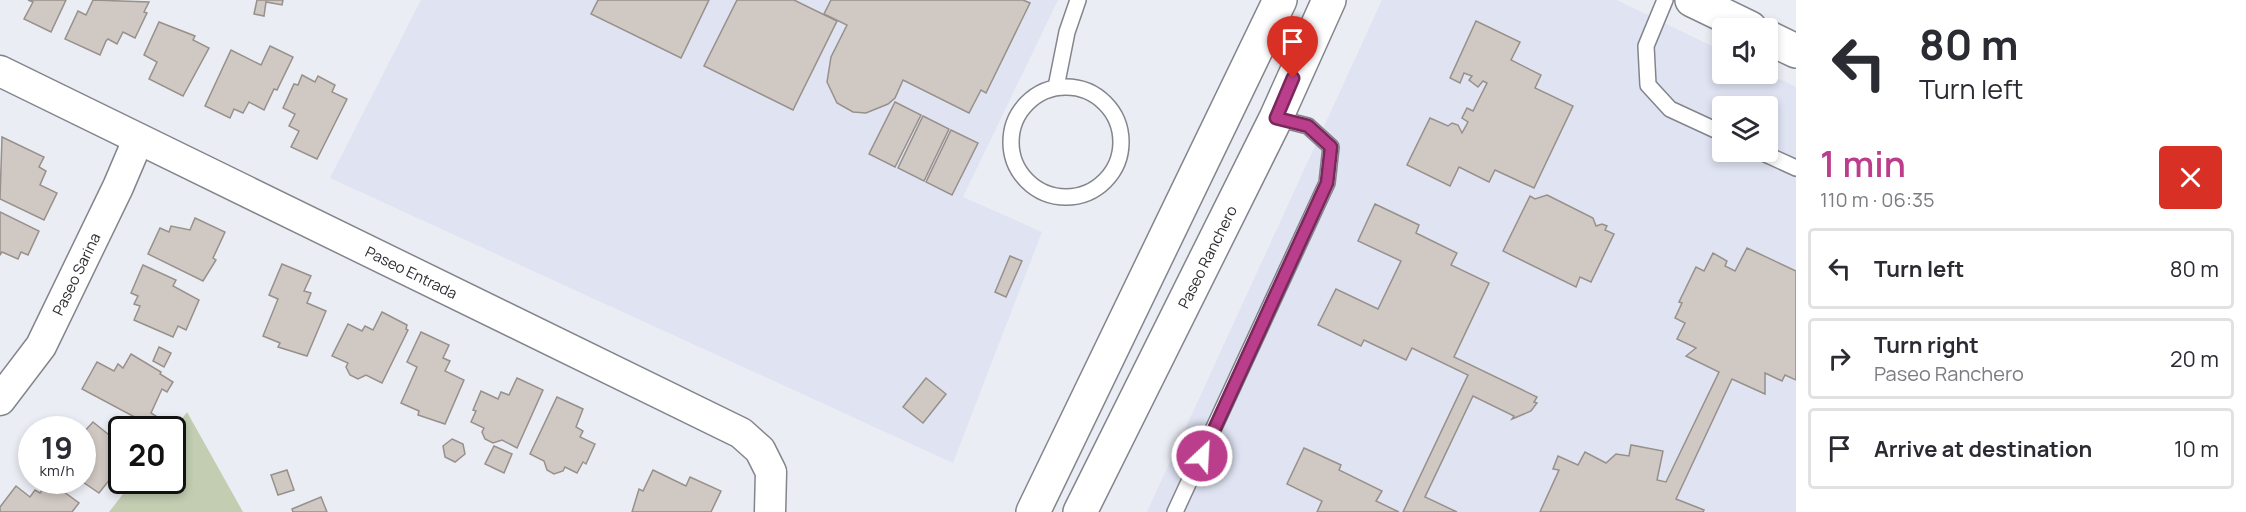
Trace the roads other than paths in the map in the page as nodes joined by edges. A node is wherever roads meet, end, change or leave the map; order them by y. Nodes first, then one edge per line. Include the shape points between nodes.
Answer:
1 (1078, 0) edge
2 (1280, 0) edge
3 (1329, 0) edge
4 (1665, 0) edge
5 (1692, 0) edge
6 (1729, 18) edge
7 (1778, 42) edge
8 (1796, 51) edge
9 (0, 71) edge
10 (1056, 87) junction
11 (1276, 118) junction
12 (1712, 128) edge
13 (138, 140) junction
14 (1778, 160) edge
15 (1796, 168) edge
16 (1148, 274) junction
17 (0, 399) edge
18 (770, 512) edge
19 (1033, 512) edge
20 (1080, 512) edge
21 (1175, 512) edge

1 - 10 lane
2 - 16 main road
3 - 11 main road, Paseo Ranchero
4 - 12 lane via 1646,46 1648,85 1670,109
5 - 6 main road
7 - 8 main road
9 - 13 street, Paseo Entrada
10 - 10 lane via 1040,93 1016,118 1011,135 1012,153 1017,169 1042,193 1059,198 1077,197 1095,190 1114,170 1122,142 1119,123 1094,94
11 - 16 main road via 1253,116 1236,130 1201,208 1179,241
11 - 20 main road, Paseo Ranchero
11 - 21 lane via 1308,126 1331,147 1327,183
13 - 17 street, Paseo Sarina via 41,346
13 - 18 street, Paseo Entrada via 741,433 760,450 771,472
14 - 15 lane
16 - 19 main road

